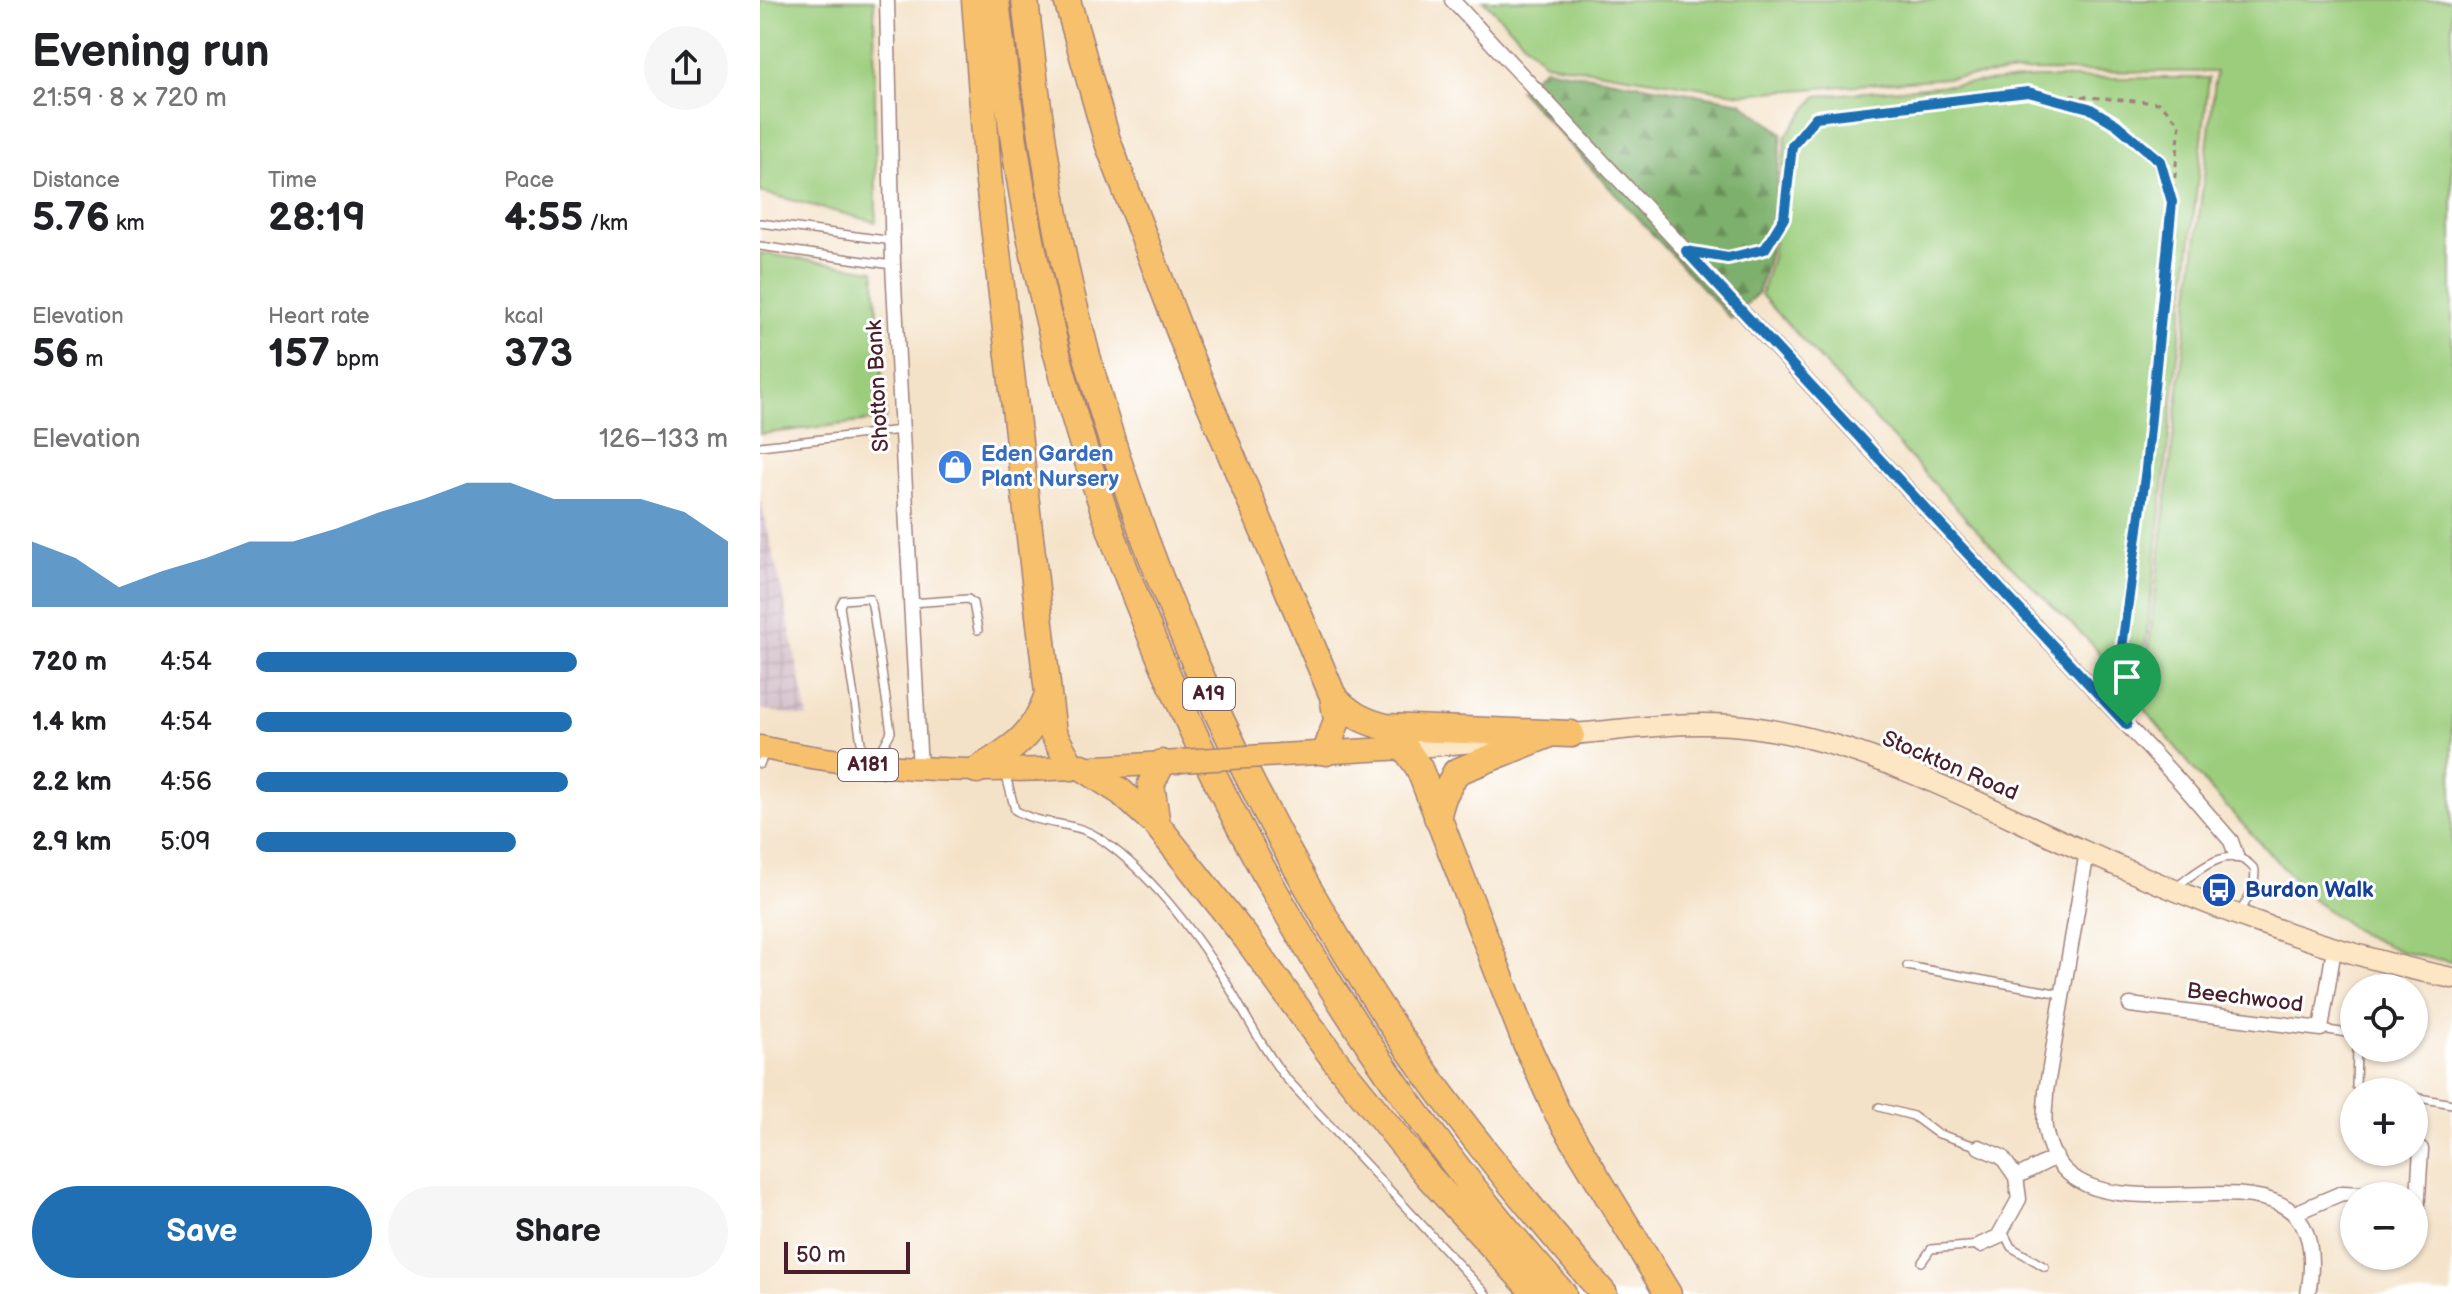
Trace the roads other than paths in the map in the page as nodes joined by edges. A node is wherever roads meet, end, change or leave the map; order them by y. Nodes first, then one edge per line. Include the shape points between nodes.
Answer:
1 (887, 0) edge
2 (975, 0) edge
3 (996, 0) edge
4 (1025, 0) edge
5 (1067, 0) edge
6 (1452, 0) edge
7 (760, 223) edge
8 (893, 241) junction
9 (760, 246) edge
10 (893, 265) junction
11 (902, 430) junction
12 (760, 446) edge
13 (911, 603) junction
14 (978, 630) dead end
15 (1048, 693) junction
16 (1333, 696) junction
17 (1558, 735) junction
18 (1405, 748) junction
19 (1326, 752) junction
20 (762, 753) edge
21 (1171, 762) junction
22 (869, 765) junction
23 (1077, 767) junction
24 (920, 769) junction
25 (977, 770) junction
26 (1005, 770) junction
27 (1437, 817) junction
28 (1157, 825) junction
29 (2087, 852) junction
30 (2236, 855) junction
31 (2174, 888) junction
32 (2238, 916) junction
33 (2334, 949) junction
34 (1907, 966) dead end
35 (2452, 978) edge
36 (2061, 994) junction
37 (2130, 1005) dead end
38 (2321, 1029) junction
39 (2340, 1032) edge
40 (2428, 1100) edge
41 (2452, 1104) edge
42 (1879, 1107) dead end
43 (1979, 1147) joint
44 (2056, 1157) junction
45 (2016, 1177) junction
46 (2340, 1194) edge
47 (2295, 1213) junction
48 (2003, 1231) junction
49 (1980, 1245) joint
50 (1922, 1262) dead end
51 (2045, 1267) dead end
52 (1486, 1294) edge
53 (1536, 1294) edge
54 (1563, 1294) edge
55 (1604, 1294) edge
56 (1668, 1294) edge
57 (2308, 1294) edge

1 - 8 street, Shotton Bank
2 - 15 highway via 988,174
3 - 54 highway, A19 via 1023,201 1070,404 1108,522 1180,701 1287,912 1348,1010 1475,1189
4 - 55 highway, A19 via 1071,292 1142,532 1198,672 1256,792 1374,997 1523,1201
5 - 16 highway via 1107,140 1173,314
6 - 30 street via 2127,725 2231,841
7 - 8 lane
8 - 10 street, Shotton Bank
9 - 10 lane
10 - 11 street, Shotton Bank
11 - 12 lane
11 - 13 street, Shotton Bank
13 - 14 lane via 968,599
13 - 24 street, Shotton Bank
15 - 23 highway via 1053,733 1062,754
15 - 25 highway via 1034,728 1013,749
16 - 17 highway via 1363,721 1386,727
16 - 19 highway via 1337,720
17 - 18 main road, Stockton Road
17 - 27 highway via 1456,772
17 - 29 main road, Stockton Road via 1686,725 1749,726 1792,734 1898,768
18 - 19 main road, A181
18 - 27 highway via 1419,768
19 - 21 main road, A181, bridge
20 - 22 main road, A181
21 - 23 main road, A181
21 - 28 highway via 1151,784
22 - 22 lane via 891,732 872,605 862,596 843,600 840,606
22 - 24 main road, A181
23 - 26 main road, A181
23 - 28 highway via 1121,792
24 - 25 main road, A181
25 - 26 main road, A181
26 - 52 lane via 1015,810 1027,818 1093,834 1161,897 1201,945 1284,1076
27 - 56 highway via 1557,1112
28 - 53 highway via 1429,1177
29 - 31 main road, Stockton Road
29 - 36 street
30 - 31 lane
30 - 32 lane via 2255,870 2254,887
31 - 32 main road, Stockton Road
32 - 33 main road, Stockton Road
33 - 35 main road, Stockton Road
33 - 38 street, Beechwood
34 - 36 lane
36 - 44 street via 2046,1091 2045,1128
37 - 38 street, Beechwood
38 - 39 lane
40 - 41 lane
42 - 43 lane via 1904,1112 1936,1133
43 - 45 street via 2002,1157
44 - 45 street
44 - 47 street via 2077,1180 2109,1194 2229,1191 2270,1198
45 - 48 street via 2019,1199
46 - 47 street
47 - 57 street via 2310,1248
48 - 49 street
48 - 51 lane via 2011,1247
49 - 50 lane via 1931,1249

